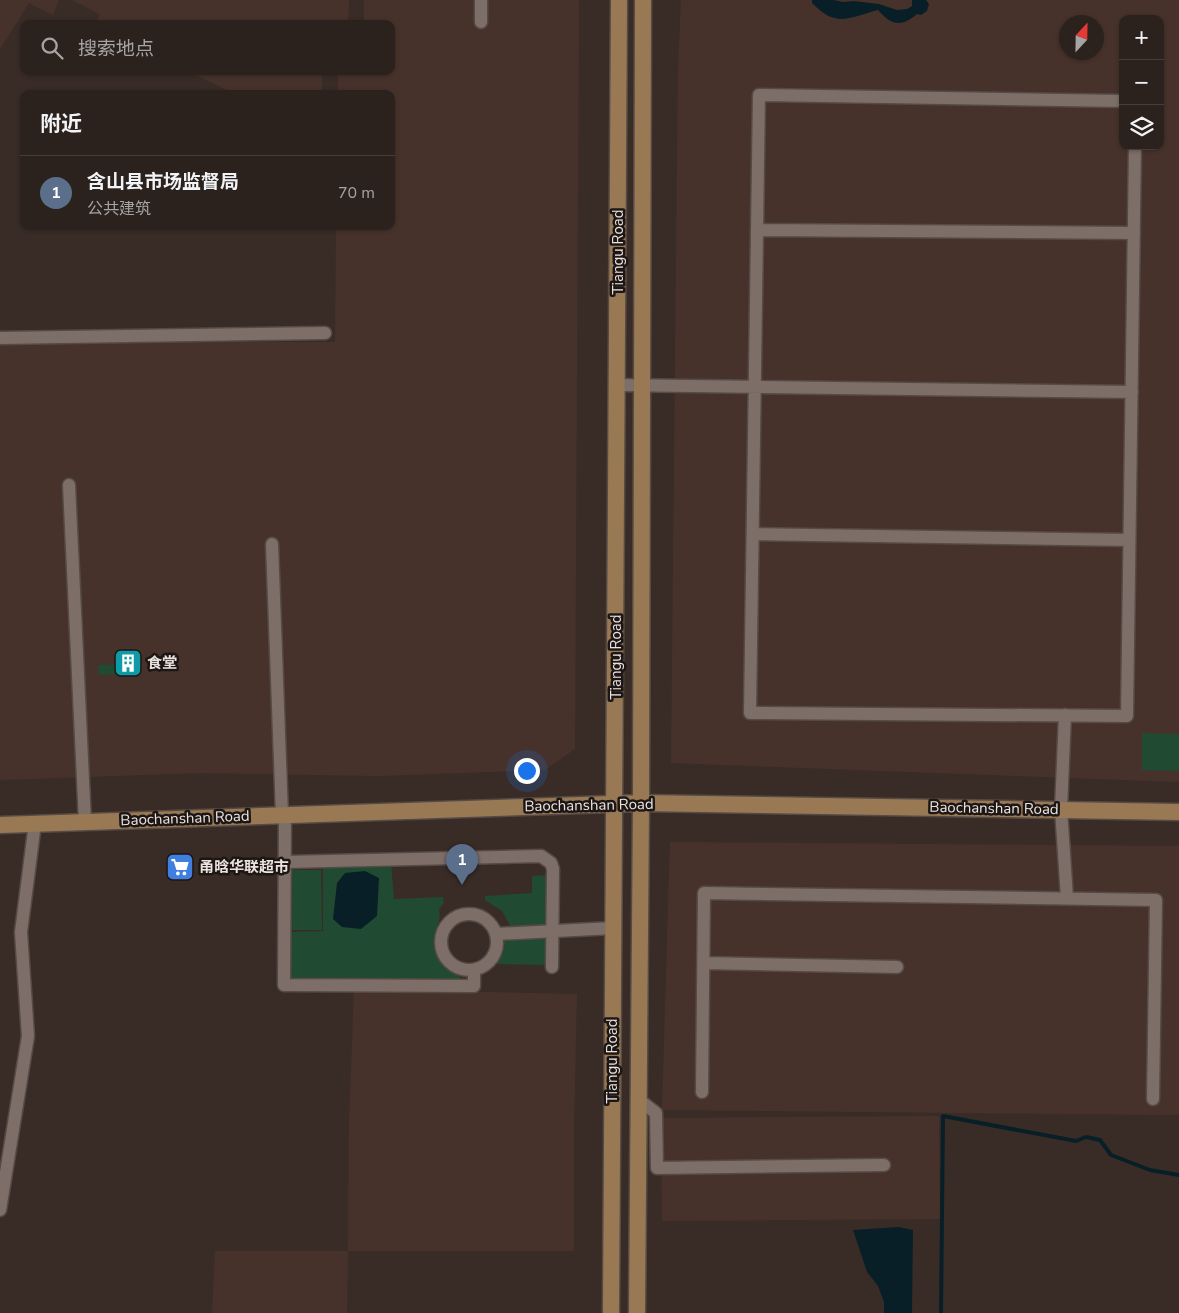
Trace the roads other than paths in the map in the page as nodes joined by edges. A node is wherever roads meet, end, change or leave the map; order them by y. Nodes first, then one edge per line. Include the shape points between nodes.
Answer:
1 (481, 0) edge
2 (619, 0) edge
3 (643, 0) edge
4 (481, 22) dead end
5 (1119, 101) edge
6 (1135, 150) edge
7 (757, 230) junction
8 (1134, 233) junction
9 (324, 333) dead end
10 (0, 338) edge
11 (617, 384) junction
12 (641, 385) junction
13 (755, 386) junction
14 (1132, 392) junction
15 (69, 485) dead end
16 (753, 534) junction
17 (1130, 540) junction
18 (272, 544) dead end
19 (1065, 715) junction
20 (615, 803) junction
21 (641, 803) junction
22 (1062, 809) junction
23 (1179, 812) edge
24 (284, 815) junction
25 (85, 822) junction
26 (35, 823) junction
27 (0, 825) edge
28 (285, 862) junction
29 (1067, 898) junction
30 (613, 928) junction
31 (552, 932) junction
32 (496, 934) junction
33 (704, 963) junction
34 (552, 966) dead end
35 (897, 967) dead end
36 (474, 970) junction
37 (702, 1092) dead end
38 (638, 1099) junction
39 (1153, 1099) dead end
40 (884, 1165) dead end
41 (0, 1210) edge
42 (611, 1313) edge
43 (637, 1313) edge

1 - 4 street
2 - 11 main road, Tiangu Road
3 - 12 main road, Tiangu Road
5 - 7 street via 759,95
6 - 8 street
7 - 8 street
7 - 13 street
8 - 14 street
9 - 10 street
11 - 12 street
11 - 20 main road, Tiangu Road
12 - 13 street
12 - 21 main road, Tiangu Road
13 - 14 street
13 - 16 street
14 - 17 street
15 - 25 street
16 - 17 street
16 - 19 street via 750,713
17 - 19 street via 1127,716
18 - 24 street
19 - 22 street
20 - 21 main road, Baochanshan Road
20 - 24 main road, Baochanshan Road
20 - 30 main road, Tiangu Road
21 - 22 main road, Baochanshan Road
21 - 38 main road, Tiangu Road
22 - 23 main road, Baochanshan Road
22 - 29 street
24 - 25 main road, Baochanshan Road
24 - 28 street
25 - 26 main road, Baochanshan Road
26 - 27 main road, Baochanshan Road
26 - 41 street via 21,932 28,1036
28 - 31 street via 541,856 551,862 553,869
28 - 36 street via 284,985 474,986
29 - 33 street via 704,893
29 - 39 street via 1156,900
30 - 31 street
30 - 42 main road, Tiangu Road
31 - 32 street
31 - 34 street
32 - 36 street via 496,953 491,961
32 - 36 street via 485,919 476,915 458,916 444,928 441,937 444,955 456,968
33 - 35 street
33 - 37 street
38 - 40 street via 656,1113 657,1168
38 - 43 main road, Tiangu Road

